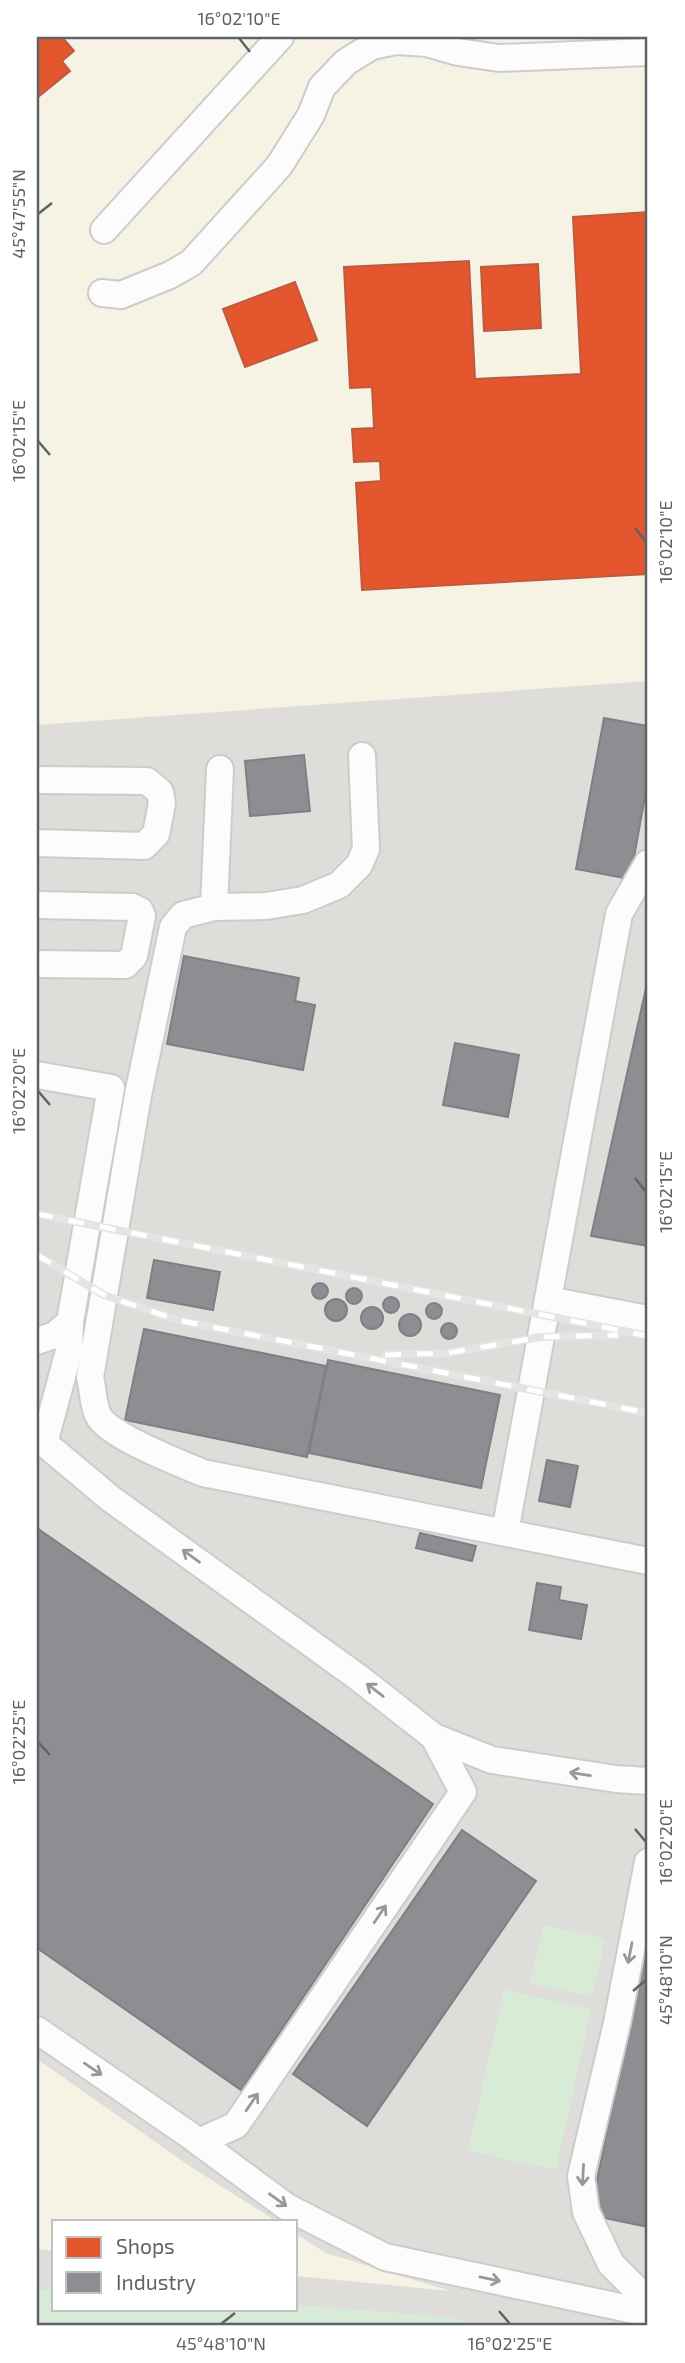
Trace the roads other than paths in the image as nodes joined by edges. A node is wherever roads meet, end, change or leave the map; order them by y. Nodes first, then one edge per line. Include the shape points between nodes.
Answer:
1 (280, 37) edge
2 (648, 52) edge
3 (104, 230) dead end
4 (102, 293) dead end
5 (362, 756) dead end
6 (220, 769) dead end
7 (37, 780) edge
8 (37, 843) edge
9 (648, 863) edge
10 (37, 905) edge
11 (214, 907) junction
12 (37, 964) edge
13 (37, 1075) edge
14 (548, 1300) junction
15 (648, 1319) edge
16 (70, 1322) junction
17 (37, 1341) edge
18 (40, 1440) edge
19 (505, 1532) junction
20 (648, 1560) edge
21 (434, 1737) junction
22 (648, 1781) edge
23 (648, 1862) edge
24 (37, 2030) edge
25 (199, 2142) junction
26 (648, 2301) edge
27 (648, 2313) edge

1 - 3 lane
2 - 4 lane via 499,58 427,43 396,41 372,46 346,62 322,87 311,115 279,166 191,263 121,295
5 - 11 lane via 366,849 359,865 339,885 303,900
6 - 11 lane
7 - 8 lane via 146,781 160,792 162,803 156,834 144,846
9 - 14 lane via 619,914
10 - 12 lane via 132,907 142,916 134,956 125,965
11 - 19 lane via 183,915 173,928 138,1095 90,1377 98,1416 135,1443 203,1473
13 - 16 lane via 111,1088
14 - 15 lane
14 - 19 lane
16 - 17 lane via 55,1335
16 - 18 lane via 69,1351
21 -> 18 lane via 111,1499
19 - 20 lane
22 -> 21 lane via 492,1760
25 -> 21 lane via 236,2125 463,1792
23 -> 26 lane via 581,2176 586,2212 611,2264
24 -> 25 lane
25 -> 27 lane via 287,2207 385,2257

